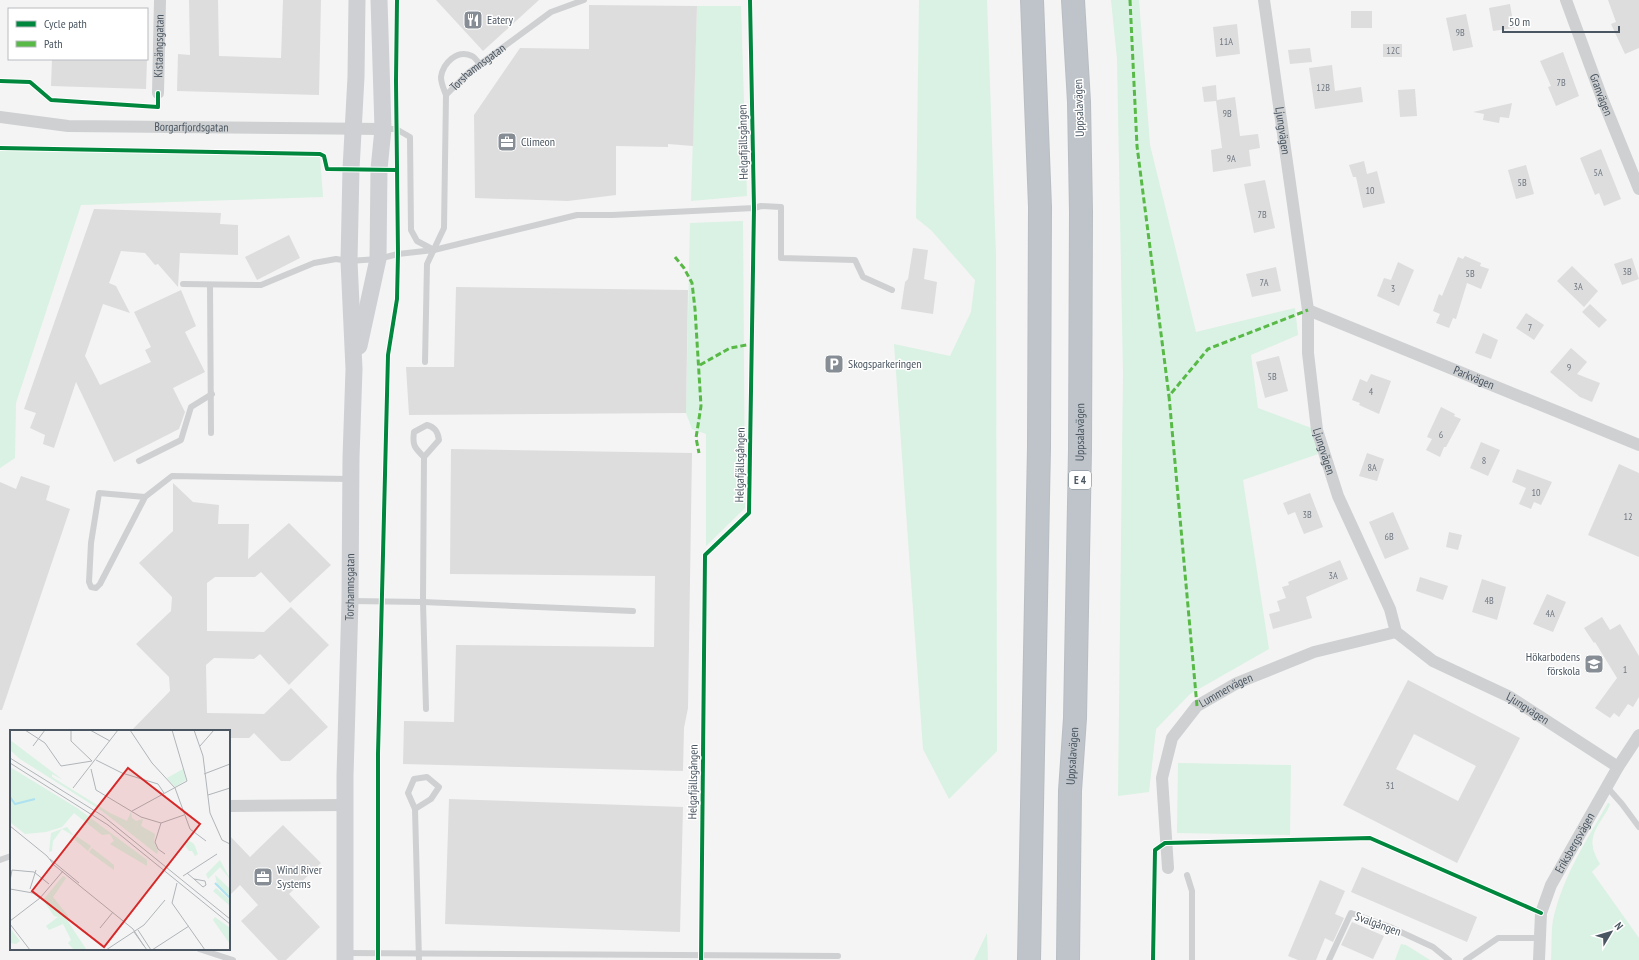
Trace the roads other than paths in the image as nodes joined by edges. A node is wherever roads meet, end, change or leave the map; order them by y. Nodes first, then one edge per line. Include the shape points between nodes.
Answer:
1 (160, 0) edge
2 (357, 0) edge
3 (379, 0) edge
4 (584, 0) edge
5 (1032, 0) edge
6 (1073, 0) edge
7 (1264, 0) edge
8 (1566, 0) edge
9 (480, 65) junction
10 (158, 93) dead end
11 (446, 95) junction
12 (0, 117) edge
13 (352, 128) junction
14 (383, 128) junction
15 (1639, 189) edge
16 (434, 250) junction
17 (378, 259) junction
18 (349, 261) junction
19 (183, 284) dead end
20 (210, 285) junction
21 (892, 290) dead end
22 (1308, 310) junction
23 (425, 362) dead end
24 (354, 369) junction
25 (212, 394) junction
26 (211, 433) dead end
27 (1639, 445) edge
28 (424, 457) junction
29 (139, 461) dead end
30 (351, 479) junction
31 (145, 497) junction
32 (350, 601) junction
33 (423, 602) junction
34 (633, 611) dead end
35 (1396, 632) junction
36 (426, 709) dead end
37 (1639, 735) edge
38 (1618, 767) junction
39 (1607, 787) junction
40 (346, 805) junction
41 (230, 806) edge
42 (415, 809) junction
43 (1639, 827) edge
44 (10, 856) edge
45 (0, 860) edge
46 (1168, 868) dead end
47 (1187, 875) dead end
48 (1541, 938) junction
49 (212, 951) edge
50 (838, 956) dead end
51 (345, 957) edge
52 (419, 957) edge
53 (232, 960) edge
54 (1029, 960) edge
55 (1068, 960) edge
56 (1192, 960) edge
57 (1330, 960) edge
58 (1449, 960) edge
59 (1466, 960) edge
60 (1539, 960) edge

1 - 10 street, Kistaängsgatan
2 - 13 street, Torshamnsgatan via 356,77
3 - 14 street, Torshamnsgatan
4 - 9 lane, Torshamnsgatan via 551,12
5 - 54 highway via 1040,207 1039,455
6 - 55 highway, Uppsalavägen / E 4 via 1081,204 1080,434
7 - 22 street, Ljungvägen
8 - 15 street, Granvägen
9 - 11 lane, Torshamnsgatan
9 - 11 lane via 473,56 463,54 451,58 441,77
11 - 16 lane, Torshamnsgatan via 444,228
12 - 13 street, Borgarfjordsgatan via 68,126
13 - 14 street, Borgarfjordsgatan
13 - 18 street, Torshamnsgatan
14 - 16 lane via 396,129 410,137 411,230 417,241
14 - 17 street, Torshamnsgatan via 379,169
16 - 17 lane
16 - 21 lane via 577,215 780,207 781,258 855,260 863,277
16 - 23 lane, Torshamnsgatan via 427,264
17 - 18 lane
17 - 24 street, Torshamnsgatan
18 - 20 lane via 336,259 314,263 262,285
18 - 24 street, Torshamnsgatan
19 - 20 lane
20 - 25 lane
22 - 27 street, Parkvägen
22 - 35 street, Ljungvägen via 1308,353 1317,430 1338,496 1390,609
24 - 30 street, Torshamnsgatan
25 - 26 lane
25 - 29 lane via 192,407 181,440
28 - 28 lane via 439,440 438,433 432,426 427,425 414,432 413,440 414,446
28 - 33 lane
30 - 31 lane via 172,476
30 - 32 street, Torshamnsgatan
31 - 31 lane via 99,493 91,543 91,587 96,588 100,584
32 - 33 lane
32 - 40 street, Torshamnsgatan
33 - 34 lane
33 - 36 lane
35 - 38 street, Ljungvägen via 1433,661 1510,697
35 - 46 street, Lummervägen via 1314,652 1236,684 1197,706 1172,738 1162,778
37 - 38 street, Eriksbergsvägen
38 - 39 street, Eriksbergsvägen
39 - 43 lane
39 - 48 street, Eriksbergsvägen via 1551,885 1541,913
40 - 41 street
40 - 51 street, Torshamnsgatan
42 - 42 lane via 408,793 414,779 427,777 439,788 431,799
42 - 52 lane
44 - 45 lane
47 - 56 lane via 1192,891
48 - 59 lane via 1498,938
48 - 60 street, Eriksbergsvägen
49 - 53 lane
50 - 52 lane, Torshamnsgatan
51 - 52 lane, Torshamnsgatan
57 - 58 lane, Svalgången via 1351,913 1390,927 1433,947

